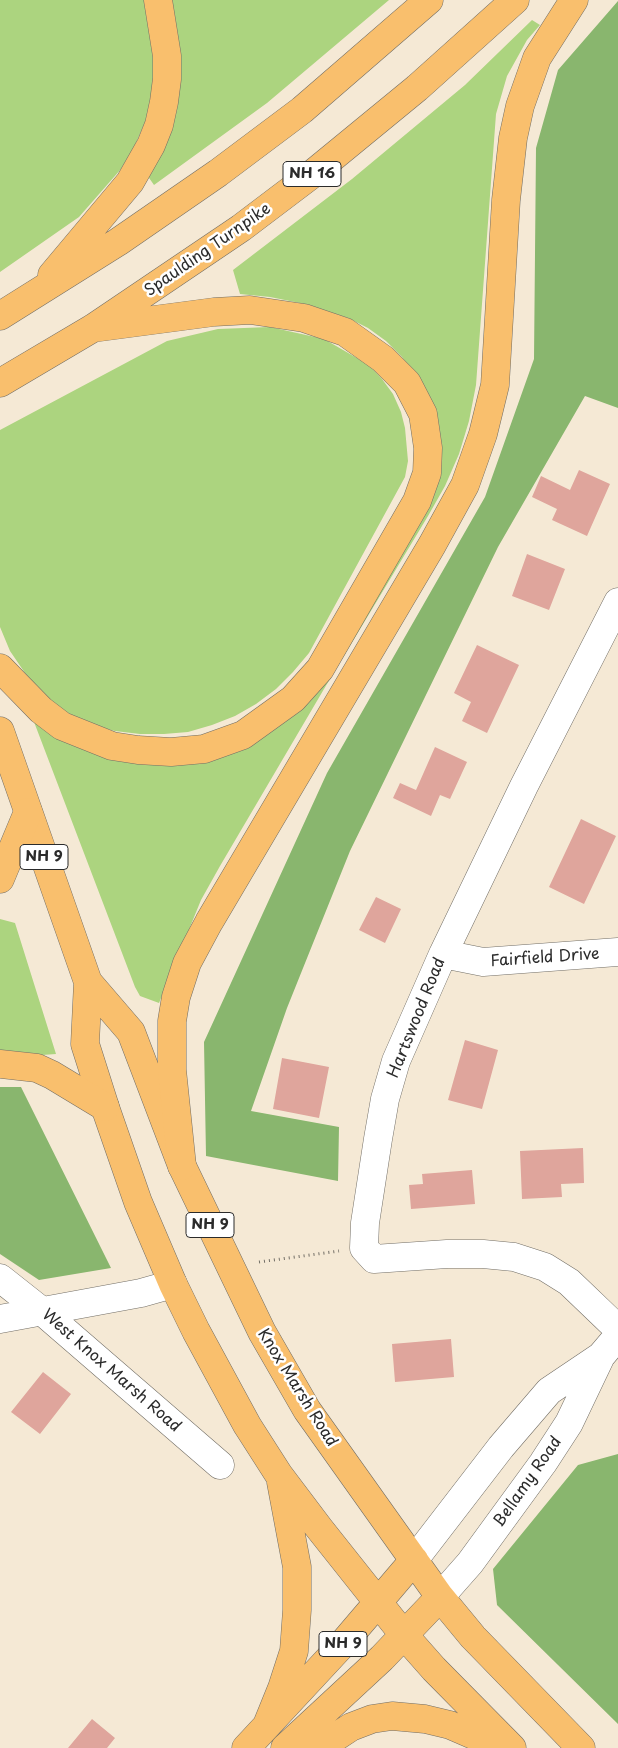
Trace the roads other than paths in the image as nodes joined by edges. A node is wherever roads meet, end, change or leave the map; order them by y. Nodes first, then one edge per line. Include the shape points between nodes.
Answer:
1 (158, 0) edge
2 (429, 0) edge
3 (515, 0) edge
4 (574, 0) edge
5 (35, 295) junction
6 (0, 316) edge
7 (94, 328) junction
8 (0, 383) edge
9 (618, 602) edge
10 (0, 668) edge
11 (0, 731) edge
12 (28, 812) junction
13 (0, 879) edge
14 (618, 952) edge
15 (443, 954) junction
16 (88, 982) junction
17 (0, 1064) edge
18 (105, 1107) junction
19 (182, 1166) junction
20 (0, 1278) edge
21 (173, 1284) junction
22 (43, 1312) junction
23 (0, 1319) edge
24 (618, 1329) edge
25 (609, 1346) edge
26 (220, 1465) dead end
27 (279, 1475) junction
28 (414, 1560) junction
29 (440, 1597) junction
30 (378, 1602) junction
31 (404, 1635) junction
32 (267, 1725) junction
33 (246, 1748) edge
34 (285, 1748) edge
35 (319, 1748) edge
36 (496, 1748) edge
37 (512, 1748) edge
38 (581, 1748) edge

1 - 5 main road via 167,79 159,125 151,145 130,182
2 - 5 main road via 302,110 218,173
3 - 7 main road, Spaulding Turnpike / NH 16 via 418,88 311,175 241,228
4 - 19 main road via 537,58 520,106 506,200 496,385 465,485 187,963 172,1021 172,1070
5 - 6 main road
7 - 8 main road, Spaulding Turnpike / NH 16
7 - 10 main road via 250,310 304,318 345,332 383,359 406,383 423,414 428,448 427,473 418,502 320,669 293,699 243,735 204,749 171,752 112,746 62,726
9 - 15 street, Hartswood Road
11 - 12 main road, Knox Marsh Road / NH 9
12 - 13 main road
12 - 16 main road, Knox Marsh Road / NH 9
14 - 15 street, Fairfield Drive via 483,962
15 - 24 street, Hartswood Road via 396,1061 385,1099 364,1248 374,1259 447,1254 514,1257 545,1267 569,1282
16 - 18 main road, Knox Marsh Road / NH 9 via 85,1044
16 - 19 main road, Knox Marsh Road / NH 9 via 130,1032
17 - 18 main road via 37,1068
18 - 21 main road, Knox Marsh Road / NH 9 via 138,1202
19 - 28 main road, Knox Marsh Road / NH 9 via 262,1332 307,1410
20 - 22 street, West Knox Marsh Road
21 - 22 street
21 - 27 main road, Knox Marsh Road / NH 9 via 248,1426
22 - 23 street
22 - 26 street, West Knox Marsh Road
25 - 28 street, Bellamy Road via 549,1391 501,1447
25 - 29 street, Bellamy Road via 569,1423 543,1463 470,1563
27 - 30 main road, Knox Marsh Road
27 - 32 main road, NH 9 via 297,1567 297,1610 294,1651
28 - 29 main road, Knox Marsh Road / NH 9
28 - 30 main road, NH 9
29 - 31 main road, NH 9
29 - 38 main road, Knox Marsh Road
30 - 31 main road, Knox Marsh Road
30 - 32 main road, NH 9 via 340,1648
31 - 34 main road, NH 9
31 - 37 main road, Knox Marsh Road
32 - 33 main road, NH 9
35 - 36 main road via 351,1727 392,1716 425,1718 450,1725

